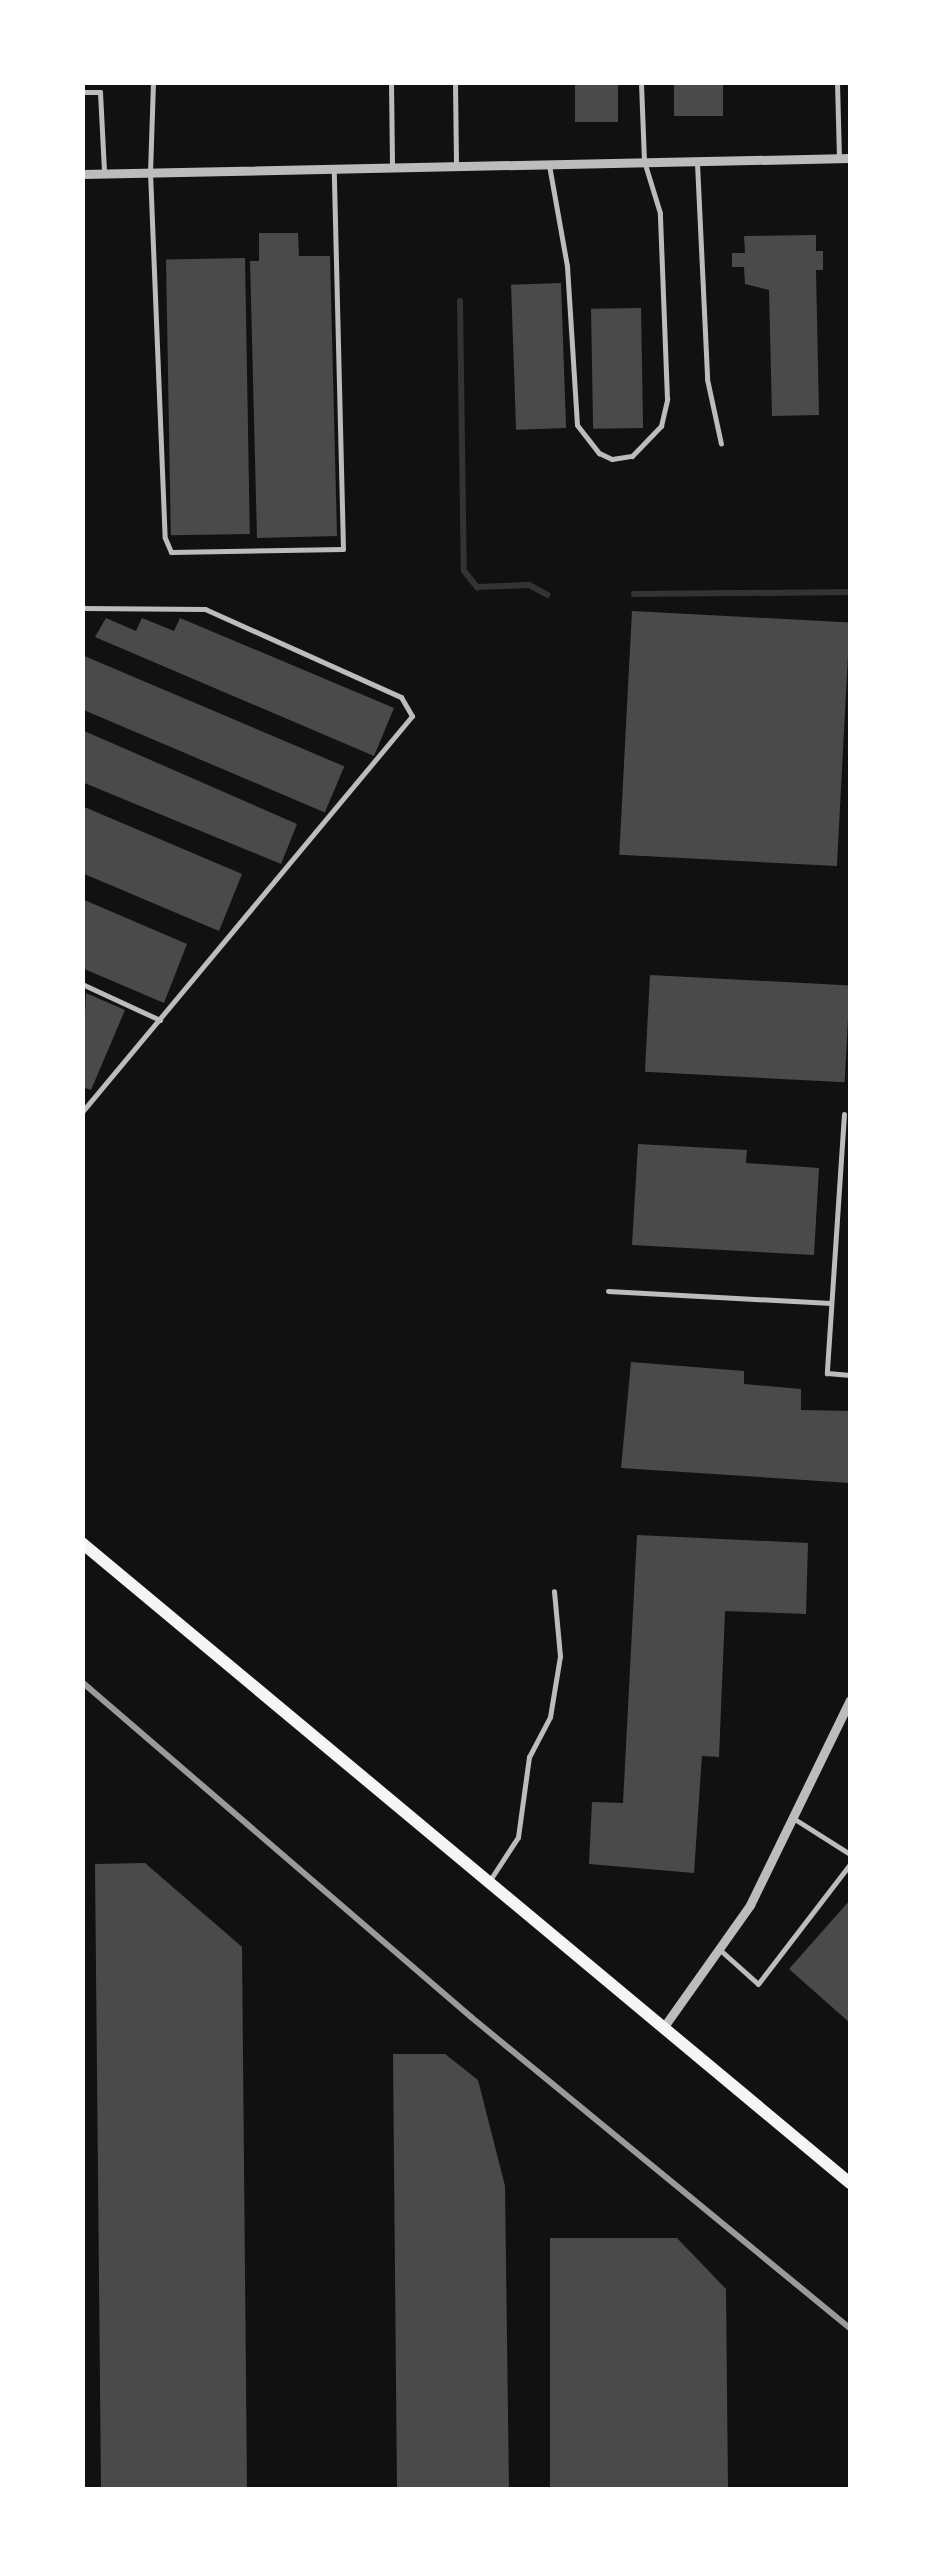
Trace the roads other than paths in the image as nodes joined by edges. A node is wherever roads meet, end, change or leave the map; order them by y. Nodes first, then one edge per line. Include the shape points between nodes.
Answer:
1 (100, 82) edge
2 (153, 82) edge
3 (391, 82) edge
4 (455, 82) edge
5 (641, 82) edge
6 (836, 82) edge
7 (82, 92) edge
8 (100, 92) junction
9 (839, 158) junction
10 (850, 158) edge
11 (697, 160) junction
12 (644, 161) junction
13 (549, 162) junction
14 (456, 164) junction
15 (392, 165) junction
16 (334, 167) junction
17 (150, 172) junction
18 (82, 174) edge
19 (104, 174) junction
20 (721, 444) dead end
21 (82, 608) edge
22 (82, 984) edge
23 (160, 1020) junction
24 (82, 1112) edge
25 (844, 1114) dead end
26 (608, 1291) dead end
27 (832, 1303) junction
28 (850, 1375) edge
29 (82, 1543) edge
30 (554, 1591) dead end
31 (850, 1700) edge
32 (793, 1818) junction
33 (850, 1854) edge
34 (850, 1864) edge
35 (488, 1882) junction
36 (719, 1949) junction
37 (663, 2028) junction
38 (850, 2183) edge

1 - 8 lane
2 - 17 lane
3 - 15 lane
4 - 14 lane
5 - 12 lane
6 - 9 lane
7 - 8 lane
8 - 19 lane
9 - 10 street
9 - 11 street
11 - 12 street
11 - 20 lane via 707,379
12 - 13 street
12 - 13 lane via 660,212 666,399 648,446 612,459 584,440 578,425 567,266
13 - 14 street
14 - 15 street
15 - 16 street
16 - 17 street
16 - 17 lane via 347,535 343,549 332,552 171,552 165,538
17 - 19 street
18 - 19 street
21 - 23 lane via 205,609 401,696 412,710 410,721
22 - 23 lane
23 - 24 lane
25 - 27 lane
26 - 27 lane
27 - 28 lane via 827,1373
29 - 35 main road
30 - 35 lane via 560,1656 550,1717 529,1757 518,1837
31 - 32 street
32 - 33 lane
32 - 36 street
34 - 36 lane via 758,1984
35 - 37 main road
36 - 37 street
37 - 38 main road

